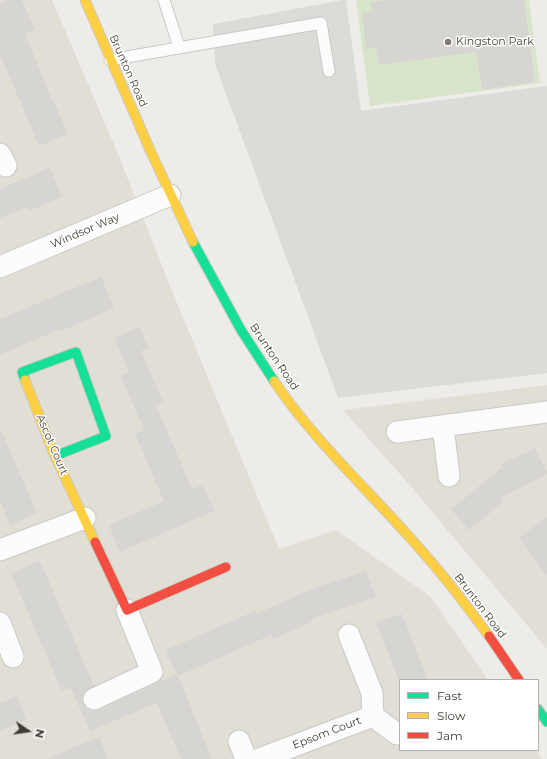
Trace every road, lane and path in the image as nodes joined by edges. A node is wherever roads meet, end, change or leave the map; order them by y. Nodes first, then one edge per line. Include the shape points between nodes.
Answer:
1 (85, 0) edge
2 (164, 0) edge
3 (179, 47) junction
4 (110, 60) junction
5 (329, 71) dead end
6 (170, 195) junction
7 (0, 267) edge
8 (547, 412) edge
9 (443, 426) junction
10 (397, 432) dead end
11 (55, 456) junction
12 (449, 476) dead end
13 (85, 518) junction
14 (0, 550) edge
15 (226, 567) dead end
16 (127, 610) junction
17 (0, 623) edge
18 (349, 635) dead end
19 (13, 656) dead end
20 (518, 679) edge
21 (94, 700) dead end
22 (539, 710) edge
23 (373, 716) junction
24 (547, 722) edge
25 (397, 734) dead end
26 (259, 759) edge

1 - 4 street, Brunton Road
2 - 3 lane
3 - 4 lane
3 - 5 lane via 321,23
4 - 6 street, Brunton Road
6 - 7 street, Windsor Way
6 - 20 street, Brunton Road via 226,304 278,387 304,421 422,550 459,596
8 - 9 street
9 - 10 street
9 - 12 street
11 - 11 street, Ascot Court via 22,372 76,352 106,436
11 - 13 street, Ascot Court
13 - 14 street
13 - 16 street, Ascot Court
15 - 16 street
16 - 21 street, Ascot Court via 152,672
17 - 19 street
18 - 23 street, Epsom Court via 372,693
22 - 24 street
23 - 25 street, Epsom Court
23 - 26 street, Epsom Court

